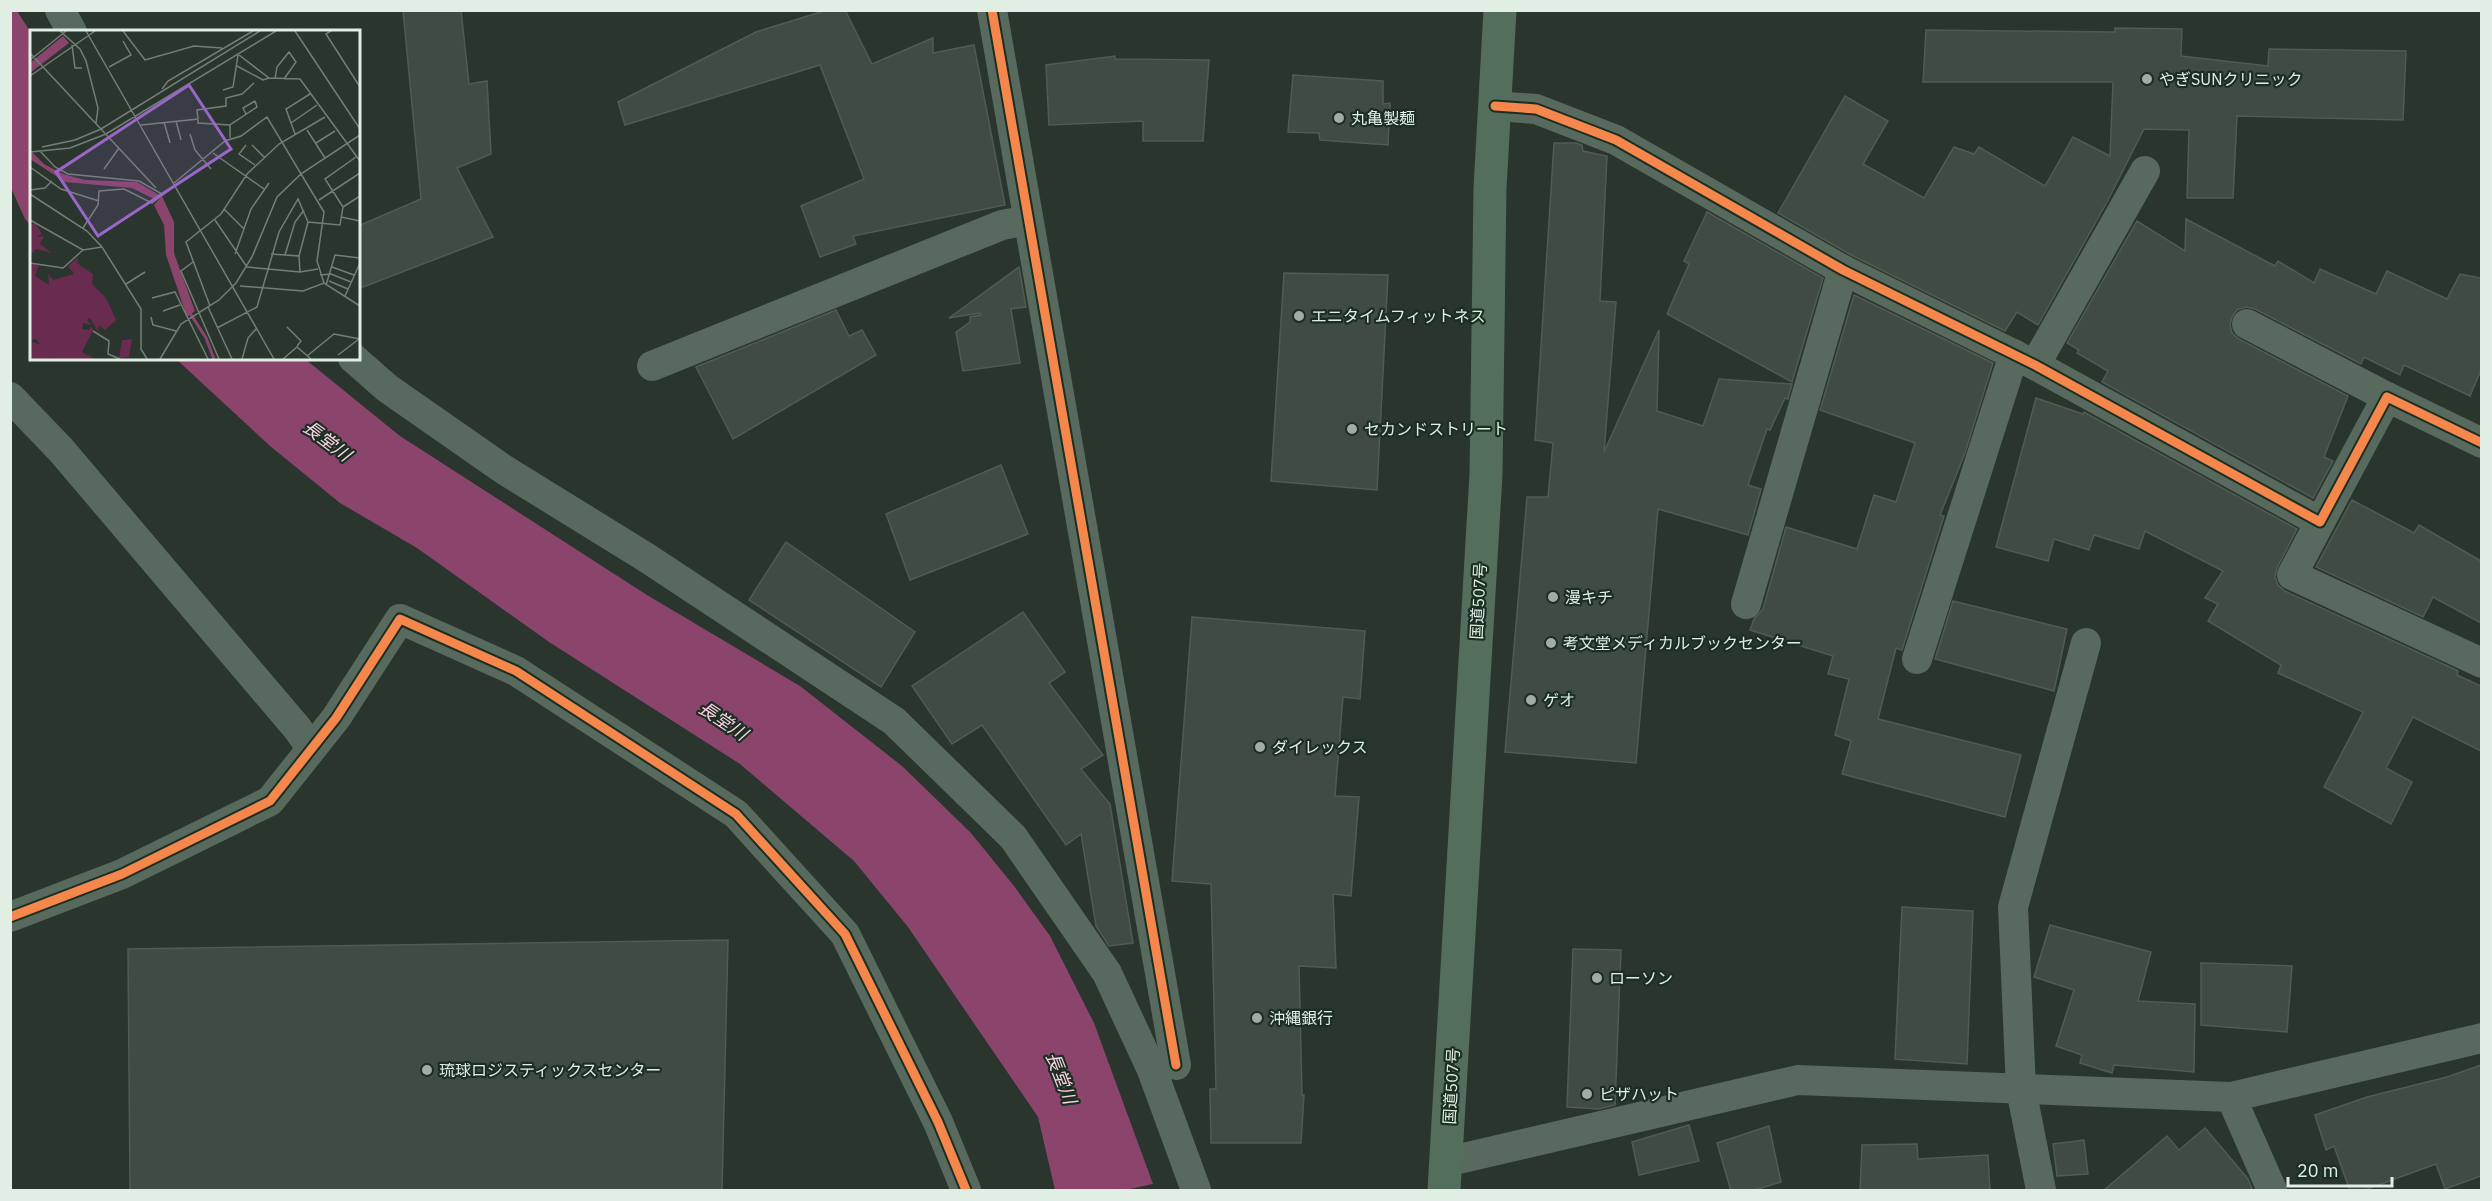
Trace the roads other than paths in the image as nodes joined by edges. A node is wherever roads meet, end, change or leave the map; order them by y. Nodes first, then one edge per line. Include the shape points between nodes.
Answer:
1 (60, 10) edge
2 (992, 10) edge
3 (1500, 10) edge
4 (71, 30) edge
5 (1495, 106) junction
6 (2145, 171) dead end
7 (1028, 220) junction
8 (1843, 270) junction
9 (2247, 324) dead end
10 (2025, 359) junction
11 (354, 360) edge
12 (652, 366) dead end
13 (10, 397) edge
14 (2386, 398) junction
15 (2481, 442) edge
16 (2320, 522) junction
17 (1746, 604) dead end
18 (2086, 643) dead end
19 (1917, 659) dead end
20 (2481, 663) edge
21 (311, 748) junction
22 (10, 917) edge
23 (2481, 1038) edge
24 (1176, 1065) dead end
25 (2021, 1089) junction
26 (2231, 1097) junction
27 (1445, 1176) edge
28 (966, 1191) edge
29 (1196, 1191) edge
30 (2041, 1191) edge
31 (2272, 1191) edge

1 - 4 street
2 - 7 street
3 - 5 highway, 国道507号
5 - 8 street via 1536,109 1616,140
5 - 27 highway, 国道507号 via 1485,474
6 - 10 street
7 - 12 street via 1002,225
7 - 24 street
8 - 10 street
8 - 17 street
9 - 14 street
10 - 16 street
10 - 19 street
11 - 29 street via 387,388 502,469 647,558 894,721 1013,837 1107,973 1152,1070
13 - 21 street via 69,459
14 - 15 street
14 - 16 street
16 - 20 street via 2292,575
18 - 25 street via 2013,908
21 - 22 street via 270,801 122,874
21 - 28 street via 336,718 400,619 516,671 736,814 845,934 938,1122
23 - 26 street
25 - 26 street
25 - 27 street via 1798,1080
25 - 30 street
26 - 31 street

